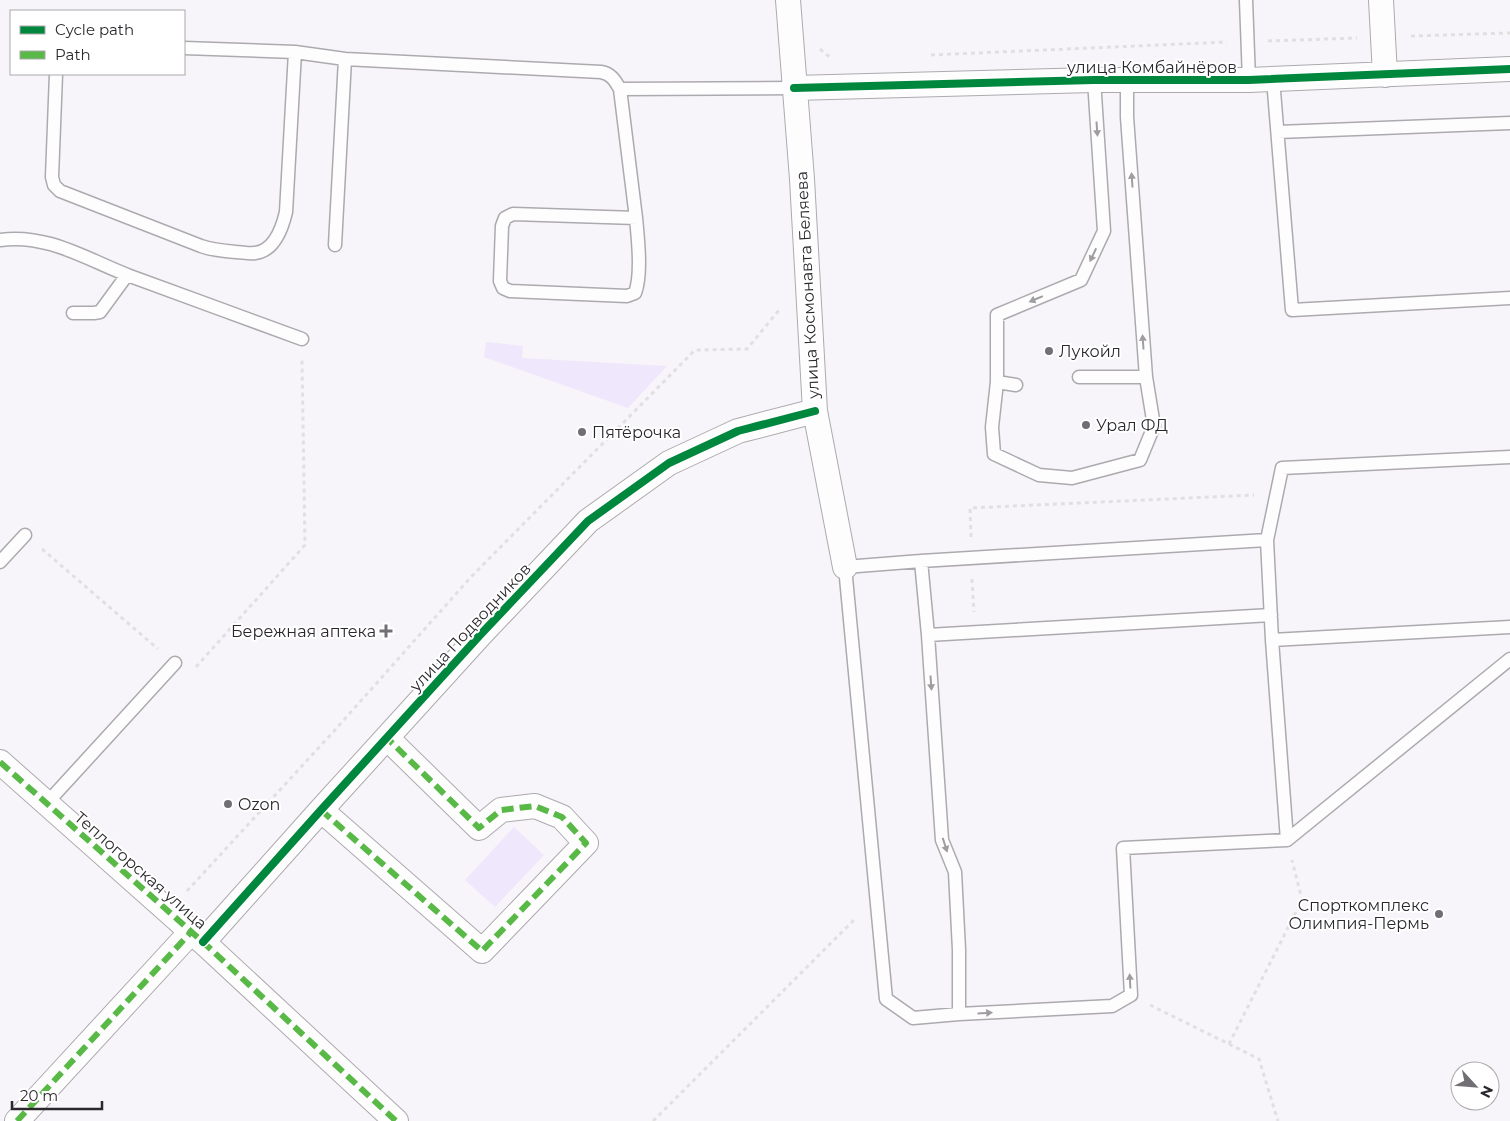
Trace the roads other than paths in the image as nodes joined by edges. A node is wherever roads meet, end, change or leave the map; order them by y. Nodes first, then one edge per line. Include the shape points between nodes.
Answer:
1 (788, 0) edge
2 (1246, 0) edge
3 (1381, 0) edge
4 (185, 48) edge
5 (295, 52) junction
6 (346, 59) junction
7 (1510, 69) edge
8 (56, 75) edge
9 (1385, 75) junction
10 (1273, 79) junction
11 (1094, 80) junction
12 (1127, 80) junction
13 (1249, 80) junction
14 (794, 88) junction
15 (620, 89) junction
16 (1510, 123) edge
17 (1278, 132) junction
18 (636, 218) junction
19 (0, 240) edge
20 (335, 245) dead end
21 (128, 275) junction
22 (1510, 298) edge
23 (73, 313) dead end
24 (302, 339) road end
25 (1079, 377) dead end
26 (1146, 377) junction
27 (997, 382) junction
28 (1016, 385) dead end
29 (815, 411) junction
30 (1510, 457) edge
31 (25, 535) road end
32 (1267, 540) junction
33 (921, 561) junction
34 (0, 562) edge
35 (845, 568) junction
36 (1271, 615) junction
37 (1510, 627) edge
38 (928, 635) junction
39 (1272, 640) junction
40 (1510, 659) edge
41 (175, 663) road end
42 (387, 738) junction
43 (0, 762) edge
44 (46, 804) junction
45 (320, 810) junction
46 (1287, 840) junction
47 (197, 937) junction
48 (959, 1014) junction
49 (17, 1121) edge
50 (396, 1121) edge

1 - 14 street, улица Космонавта Беляева
2 - 13 lane
3 - 9 street
4 - 5 lane
5 - 6 lane
5 - 8 lane via 286,212 272,244 264,251 254,253 201,246 60,191 52,177
6 - 15 lane via 602,72 613,77
6 - 20 lane
7 - 9 street, улица Комбайнёров
9 - 10 street, улица Комбайнёров
10 - 13 street, улица Комбайнёров
10 - 17 lane
11 - 12 street, улица Комбайнёров
11 - 14 street, улица Комбайнёров
11 -> 27 lane via 1104,231 1081,280 997,315
12 - 13 street, улица Комбайнёров
26 -> 12 lane
14 - 15 lane
14 - 29 street, улица Космонавта Беляева
15 - 18 lane
16 - 17 lane
17 - 22 lane via 1292,310
18 - 18 lane via 513,214 505,218 502,226 502,288 510,292 627,296 635,293 638,285
19 - 21 lane via 15,238 68,249
21 - 23 lane via 100,312
21 - 24 lane
25 - 26 lane
26 - 27 lane via 1154,426 1140,460 1072,478 1039,475 994,454 992,427
27 - 28 lane
29 - 35 street, улица Космонавта Беляева
29 - 42 street, улица Подводников via 738,431 669,463 588,521
30 - 32 lane via 1282,468
31 - 34 lane
32 - 33 lane
32 - 36 lane
33 - 35 lane
33 - 38 lane
35 - 48 lane via 886,999 913,1018
36 - 38 lane
36 - 39 lane
37 - 39 lane
38 -> 48 lane via 942,840 955,872
39 - 46 lane
40 - 46 lane
41 - 44 lane
42 - 45 street, улица Подводников
42 - 45 street via 479,828 501,810 535,806 562,817 586,843 482,951
43 - 44 street, Теплогорская улица
44 - 47 street, Теплогорская улица
45 - 47 street, улица Подводников
48 -> 46 lane via 1112,1006 1131,995 1123,848
47 - 49 street, улица Подводников
47 - 50 street, Теплогорская улица

